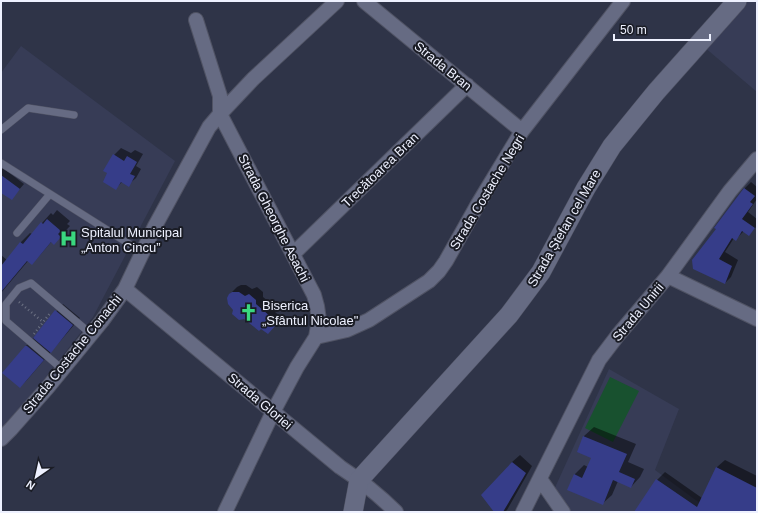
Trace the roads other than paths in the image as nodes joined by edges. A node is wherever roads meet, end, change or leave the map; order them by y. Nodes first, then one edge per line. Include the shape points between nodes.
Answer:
1 (337, 1) edge
2 (364, 1) edge
3 (623, 1) edge
4 (737, 1) edge
5 (196, 20) dead end
6 (467, 85) junction
7 (220, 114) junction
8 (74, 115) dead end
9 (1, 130) edge
10 (522, 131) junction
11 (757, 159) edge
12 (1, 163) edge
13 (50, 194) junction
14 (17, 233) dead end
15 (142, 252) junction
16 (293, 254) junction
17 (668, 276) junction
18 (125, 289) junction
19 (757, 319) edge
20 (91, 334) junction
21 (316, 337) junction
22 (62, 369) junction
23 (273, 412) junction
24 (1, 439) edge
25 (540, 479) junction
26 (359, 480) junction
27 (225, 512) edge
28 (353, 512) edge
29 (396, 512) edge
30 (523, 512) edge
31 (563, 512) edge

1 - 7 street, Strada Costache Conachi via 253,79
2 - 6 street, Strada Bran
3 - 10 street, Strada Costache Negri
4 - 26 street, Strada Ștefan cel Mare via 612,146 586,188 541,272 509,316
5 - 7 street, Strada Gheorghe Asachi via 220,96
6 - 10 street, Strada Bran
6 - 16 street, Trecătoarea Bran
7 - 15 street, Strada Costache Conachi via 209,127
7 - 16 street, Strada Gheorghe Asachi
8 - 9 lane via 28,108
10 - 21 street, Strada Costache Negri via 439,271 429,281 370,320 347,330
11 - 17 street, Strada Unirii via 730,191
12 - 13 lane
13 - 14 lane
13 - 15 lane
15 - 18 street, Strada Costache Conachi
16 - 21 street, Strada Gheorghe Asachi via 314,295 319,320
17 - 19 street
17 - 25 street, Strada Unirii via 599,360
18 - 20 street, Strada Costache Conachi
18 - 23 street, Strada Gloriei
20 - 22 street, Strada Costache Conachi
20 - 22 lane via 31,283 18,288 6,304 6,321
21 - 23 street, Strada Gheorghe Asachi
22 - 24 street, Strada Costache Conachi
23 - 26 street, Strada Gloriei
23 - 27 street, Strada Gheorghe Asachi
25 - 30 street, Strada Unirii
25 - 31 street
26 - 28 street
26 - 29 street, Strada Gloriei

